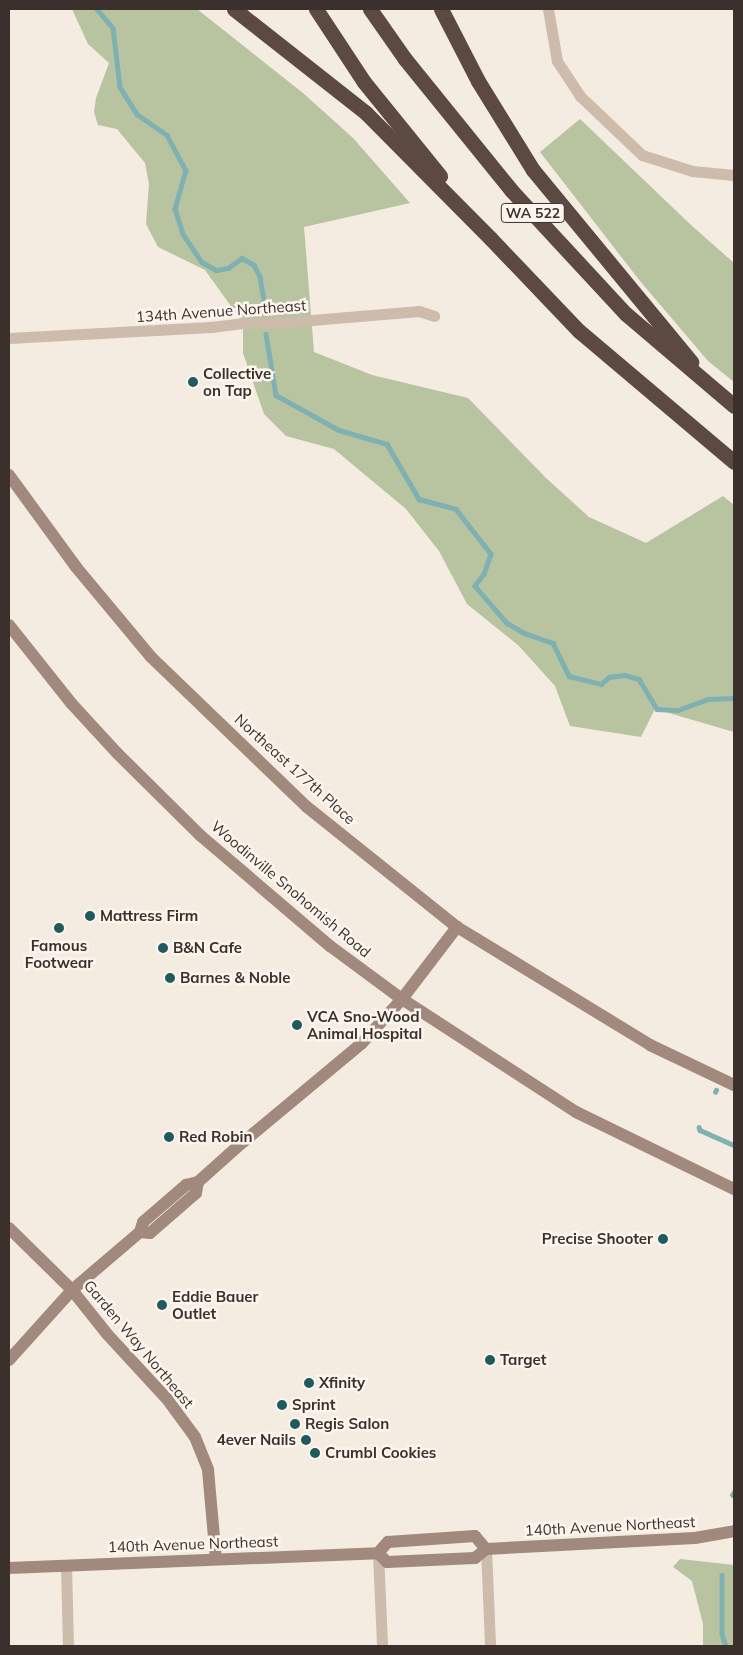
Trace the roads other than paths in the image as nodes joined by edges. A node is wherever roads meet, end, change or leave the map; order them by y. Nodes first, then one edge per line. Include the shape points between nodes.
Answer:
1 (234, 9) edge
2 (316, 9) edge
3 (370, 9) edge
4 (441, 9) edge
5 (548, 9) edge
6 (734, 175) edge
7 (492, 239) junction
8 (434, 316) dead end
9 (9, 338) edge
10 (719, 396) junction
11 (734, 406) edge
12 (734, 462) edge
13 (9, 475) edge
14 (9, 625) edge
15 (457, 927) junction
16 (402, 999) junction
17 (734, 1085) edge
18 (734, 1189) edge
19 (9, 1228) edge
20 (72, 1290) junction
21 (9, 1360) edge
22 (734, 1531) edge
23 (486, 1549) junction
24 (378, 1553) junction
25 (216, 1559) junction
26 (66, 1565) junction
27 (9, 1568) edge
28 (68, 1646) edge
29 (382, 1646) edge
30 (490, 1646) edge

1 - 7 highway via 366,114
2 - 7 highway, WA 522 via 364,82
3 - 10 highway, WA 522 via 405,59 511,190 626,314
4 - 10 highway via 478,81 534,170
5 - 6 street via 557,61 580,96 642,155 692,171
7 - 12 highway, WA 522 via 579,331
8 - 9 street, 134th Avenue Northeast via 419,311 276,323
10 - 11 highway, WA 522
13 - 15 street, Northeast 177th Place via 76,568 151,657 308,807
14 - 16 street, Woodinville Snohomish Road via 117,753 201,836 330,946
15 - 16 street
15 - 17 street, Northeast 177th Place via 650,1045
16 - 18 street, Woodinville Snohomish Road via 576,1112
16 - 20 street via 362,1043 198,1182 186,1185 143,1222 140,1232
19 - 20 street, Garden Way Northeast
20 - 21 street
20 - 25 street, Garden Way Northeast via 107,1334 168,1399 195,1437 208,1470
22 - 23 street, 140th Avenue Northeast via 695,1538
23 - 24 street, 140th Avenue Northeast via 475,1558 393,1562 387,1562
23 - 24 street, 140th Avenue Northeast via 475,1536 388,1542
23 - 30 street
24 - 25 street, 140th Avenue Northeast
24 - 29 street
25 - 26 street, 140th Avenue Northeast
26 - 27 street, 140th Avenue Northeast
26 - 28 street

